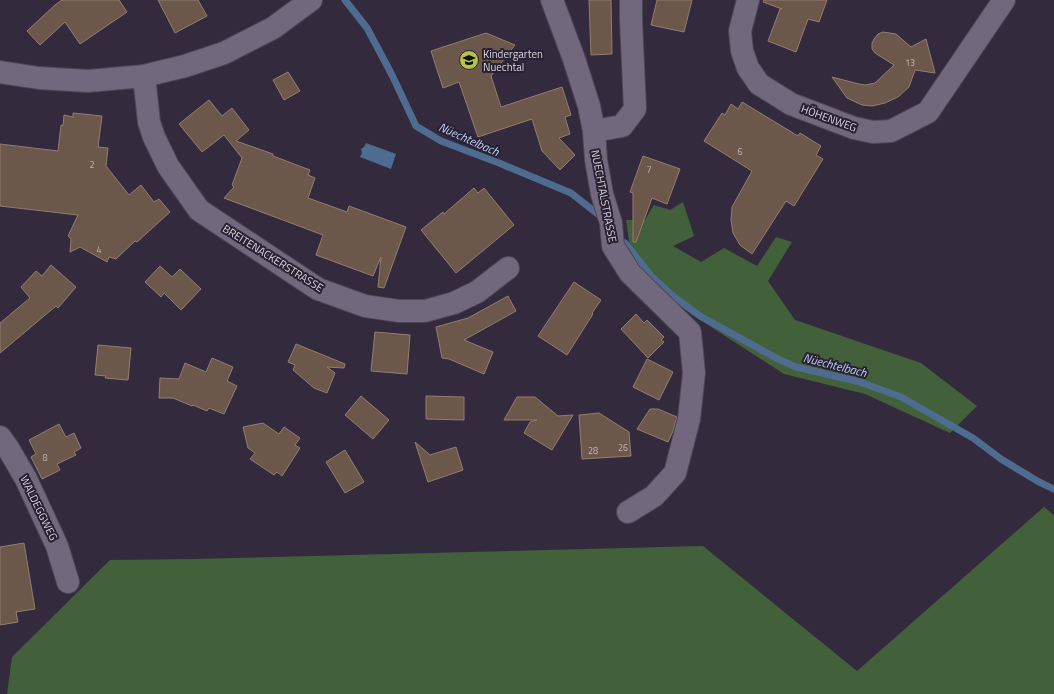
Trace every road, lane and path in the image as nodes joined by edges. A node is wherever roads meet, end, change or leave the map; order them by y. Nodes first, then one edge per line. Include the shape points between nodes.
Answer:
1 (310, 0) edge
2 (552, 0) edge
3 (631, 0) edge
4 (748, 0) edge
5 (1004, 0) edge
6 (0, 72) edge
7 (144, 76) junction
8 (594, 131) junction
9 (508, 268) dead end
10 (0, 437) edge
11 (628, 512) dead end
12 (68, 582) dead end

1 - 7 street via 273,28 224,53
2 - 8 street, NUECHTALSTRASSE via 587,99
3 - 8 street via 635,110 622,126
4 - 5 street, HÖHENWEG via 740,31 742,51 748,68 759,84 791,104 854,128 873,132 891,131 928,112
6 - 7 street via 39,78 88,81
7 - 9 street, BREITENACKERSTRASSE via 149,122 154,137 168,166 199,210 318,288 365,306 399,311 425,311 454,303 477,292
8 - 11 street, NUECHTALSTRASSE via 596,160 602,194 611,223 613,246 630,273 690,332 694,374 689,419 675,473 654,496
10 - 12 street, WALDEGGWEG via 26,479 58,546

